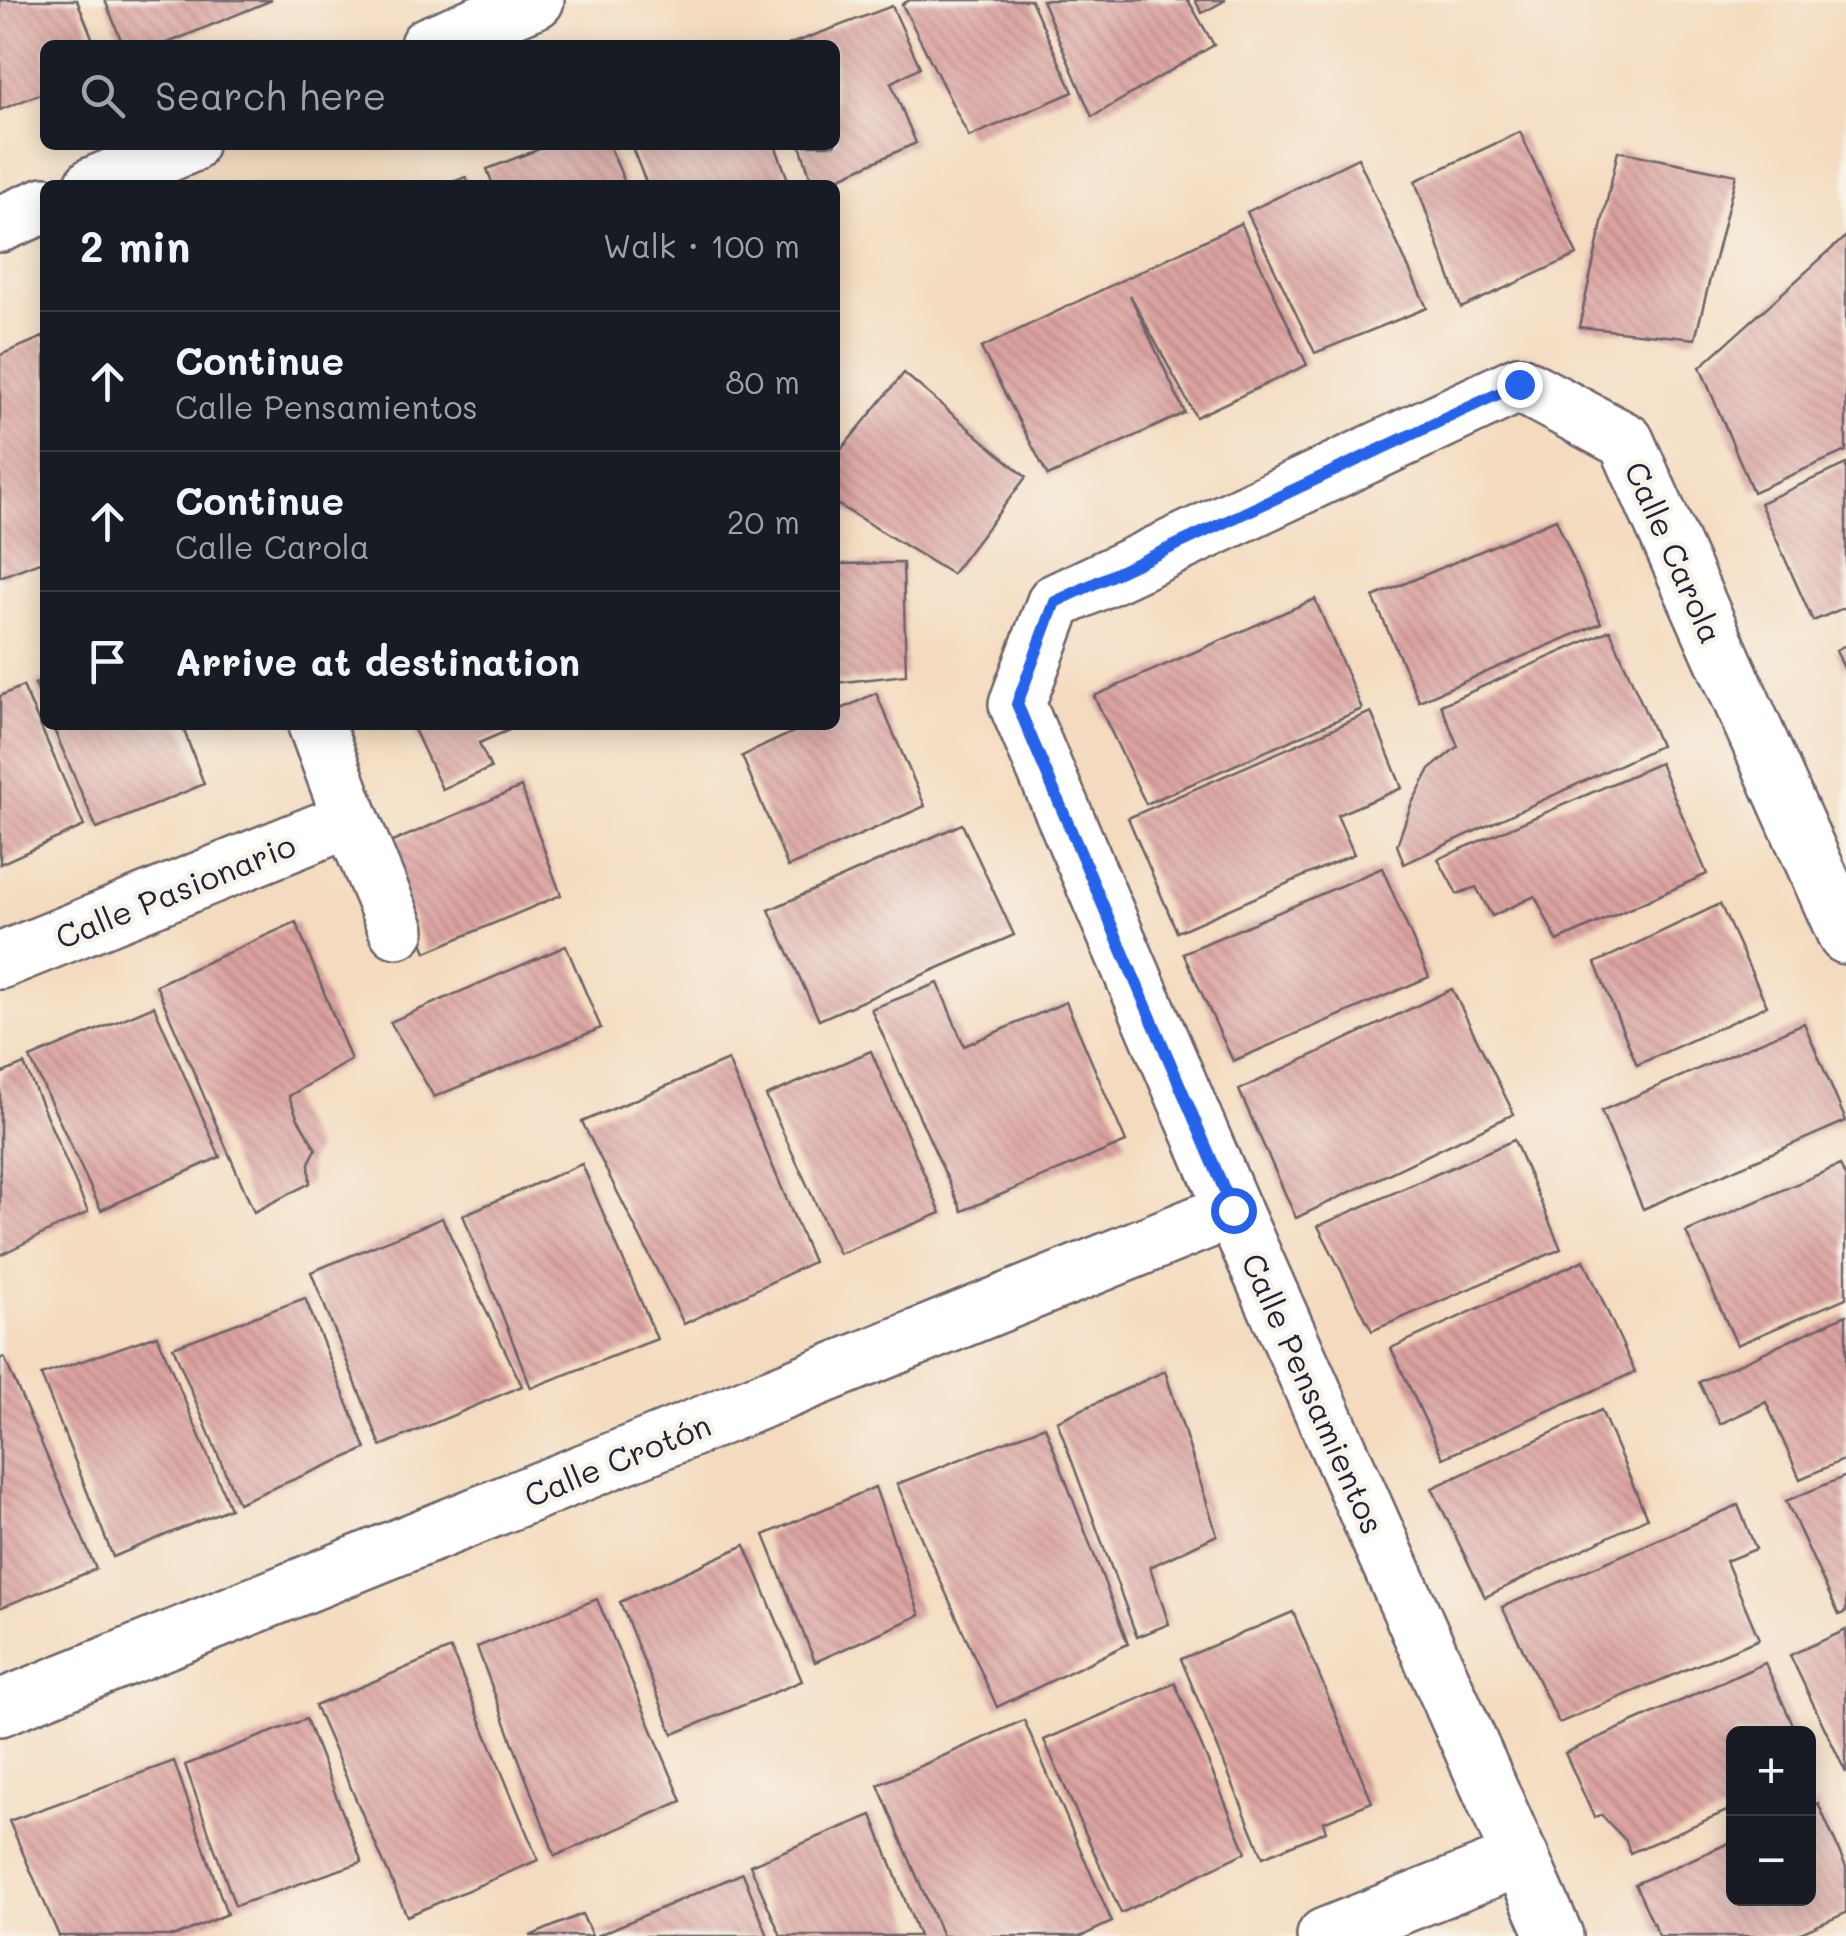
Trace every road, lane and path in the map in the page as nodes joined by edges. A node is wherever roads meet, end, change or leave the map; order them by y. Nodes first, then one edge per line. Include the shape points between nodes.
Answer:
1 (536, 0) edge
2 (440, 40) edge
3 (177, 150) edge
4 (105, 180) edge
5 (40, 207) edge
6 (0, 224) edge
7 (1304, 484) joint
8 (318, 730) edge
9 (351, 819) junction
10 (397, 930) dead end
11 (1846, 936) edge
12 (0, 961) edge
13 (1233, 1210) junction
14 (0, 1708) edge
15 (1520, 1858) junction
16 (1325, 1936) edge
17 (1555, 1936) edge

1 - 2 street
3 - 4 street
5 - 6 street
7 - 11 street, Calle Carola via 1519,384 1626,442
7 - 13 street, Calle Pensamientos via 1055,602 1017,704
8 - 9 street
9 - 10 street
9 - 12 street, Calle Pasionario
13 - 14 street, Calle Crotón
13 - 15 street, Calle Pensamientos
15 - 16 street
15 - 17 street, Calle Pensamientos

